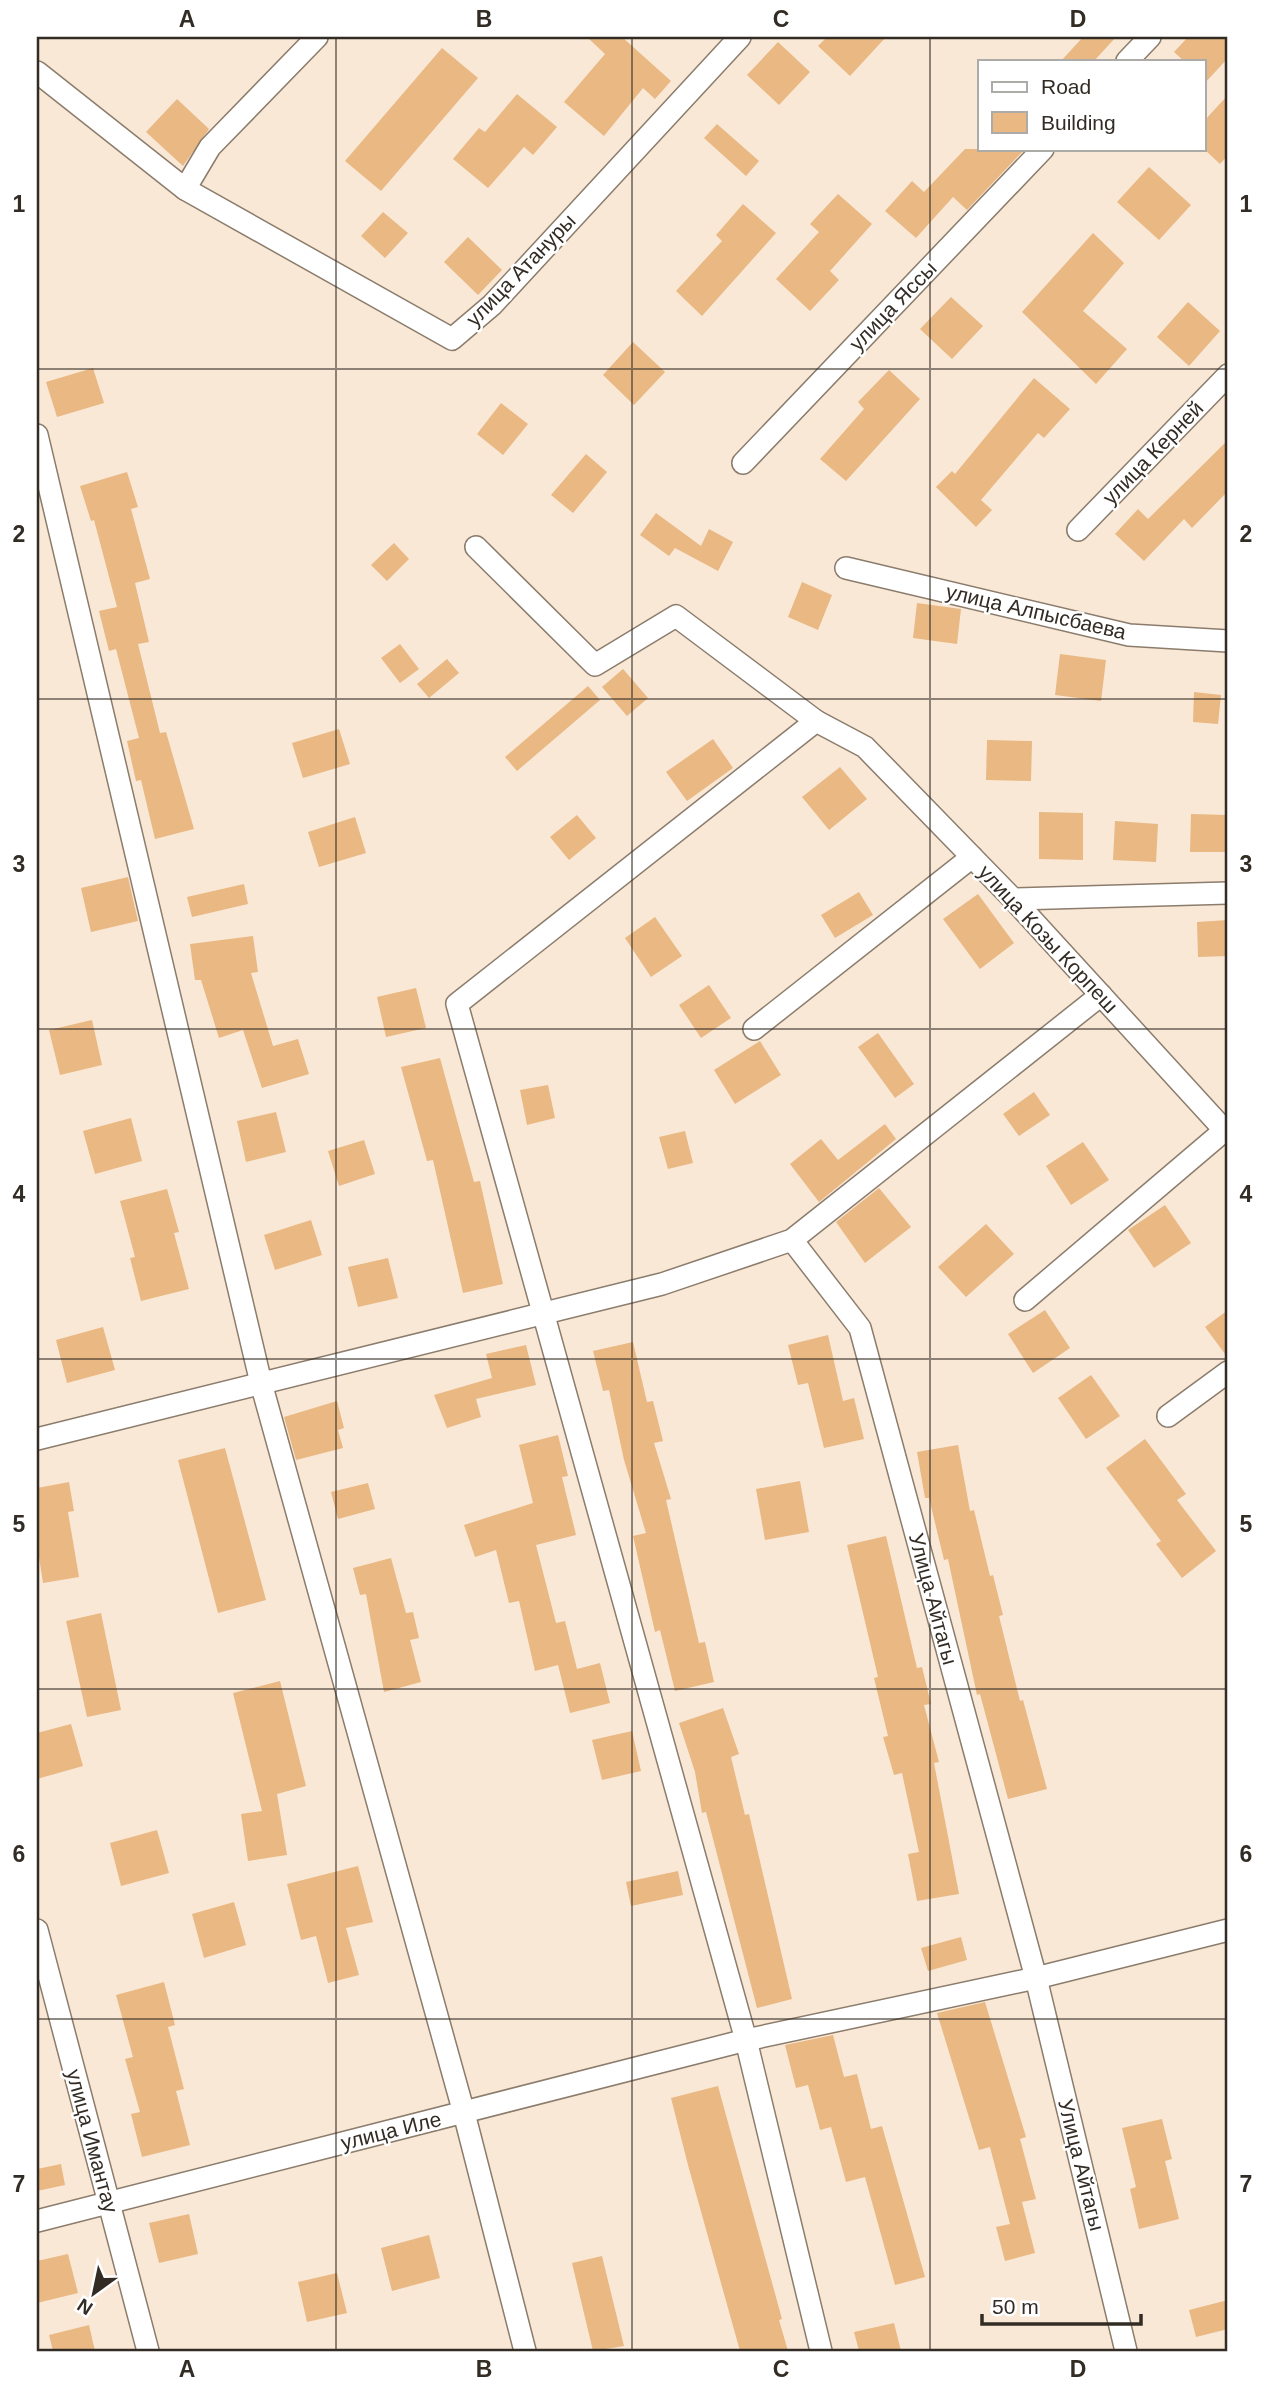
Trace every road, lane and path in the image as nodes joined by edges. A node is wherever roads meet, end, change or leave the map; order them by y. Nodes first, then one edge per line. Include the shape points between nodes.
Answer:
1 (317, 37) edge
2 (740, 37) edge
3 (1150, 37) edge
4 (1128, 60) edge
5 (37, 72) edge
6 (1042, 150) edge
7 (186, 189) junction
8 (1228, 375) edge
9 (37, 435) edge
10 (743, 463) dead end
11 (1078, 530) dead end
12 (475, 547) dead end
13 (846, 568) dead end
14 (1228, 641) edge
15 (816, 721) junction
16 (972, 857) junction
17 (1228, 893) edge
18 (1013, 899) junction
19 (1101, 995) junction
20 (754, 1028) dead end
21 (1226, 1132) edge
22 (792, 1240) junction
23 (1025, 1300) dead end
24 (543, 1312) junction
25 (1228, 1372) edge
26 (261, 1383) junction
27 (1168, 1416) dead end
28 (37, 1439) edge
29 (37, 1930) edge
30 (1228, 1930) edge
31 (1036, 1978) junction
32 (746, 2040) junction
33 (464, 2113) junction
34 (108, 2202) junction
35 (37, 2221) edge
36 (148, 2351) edge
37 (525, 2351) edge
38 (821, 2351) edge
39 (1126, 2351) edge

1 - 7 street via 210,147
2 - 7 street, улица Атануры via 492,305 452,339
3 - 4 street
5 - 7 street
6 - 10 street, улица Яссы
8 - 11 street, улица Керней
9 - 26 street
12 - 15 street, улица Козы Корпеш via 595,665 676,616
13 - 14 street, улица Алпысбаева via 1129,635
15 - 16 street, улица Козы Корпеш via 864,747
15 - 24 street via 457,1004
16 - 18 street, улица Козы Корпеш
16 - 20 street
17 - 18 street
18 - 19 street, улица Козы Корпеш
19 - 21 street, улица Козы Корпеш
19 - 22 street
21 - 23 street
22 - 24 street via 662,1284
22 - 31 street, Улица Айтагы via 860,1328
24 - 26 street
24 - 32 street
25 - 27 street
26 - 28 street
26 - 33 street
29 - 34 street, улица Имантау
30 - 31 street
31 - 32 street
31 - 39 street, Улица Айтагы
32 - 33 street, улица Иле
32 - 38 street
33 - 34 street, улица Иле
33 - 37 street
34 - 35 street, улица Иле
34 - 36 street, улица Имантау

